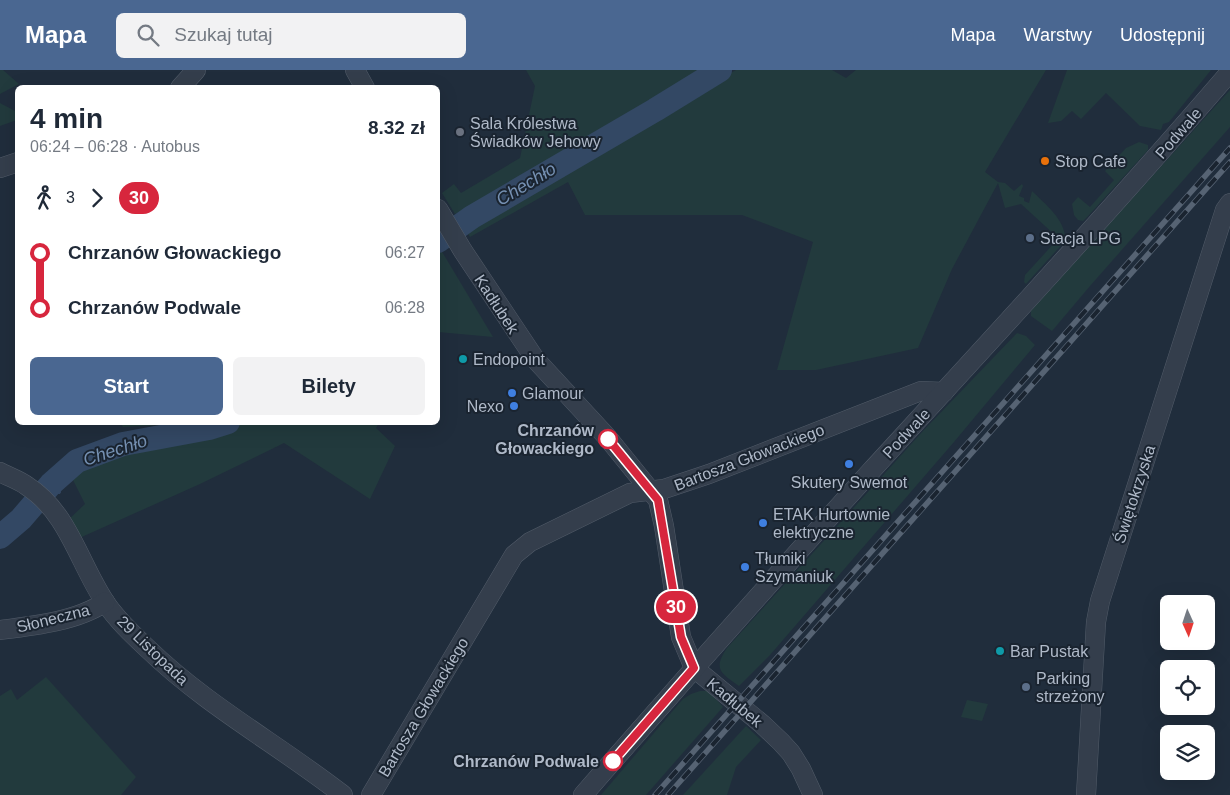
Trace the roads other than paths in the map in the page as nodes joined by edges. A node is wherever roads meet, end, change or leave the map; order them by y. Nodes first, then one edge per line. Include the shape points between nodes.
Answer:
1 (196, 70) edge
2 (355, 70) edge
3 (1230, 72) edge
4 (183, 85) edge
5 (363, 85) edge
6 (15, 163) edge
7 (0, 168) edge
8 (1230, 203) edge
9 (440, 214) edge
10 (944, 392) junction
11 (0, 472) edge
12 (652, 491) junction
13 (105, 602) junction
14 (0, 630) edge
15 (694, 668) junction
16 (343, 795) edge
17 (370, 795) edge
18 (583, 795) edge
19 (813, 795) edge
20 (1086, 795) edge

1 - 4 street
2 - 5 street
3 - 10 street, Podwale
6 - 7 street
8 - 20 street, Świętokrzyska via 1225,210 1100,601
9 - 12 street, Kadłubek via 535,359
10 - 12 street, Bartosza Głowackiego via 921,392 709,474
10 - 15 street, Podwale
11 - 13 street, 29 Listopada via 27,486 58,515
12 - 15 street, Kadłubek via 662,513 681,637
12 - 17 street, Bartosza Głowackiego via 630,493 530,542 514,555
13 - 14 street, Słoneczna via 94,610 76,615
13 - 16 street, 29 Listopada via 150,650 201,695
15 - 18 street, Podwale
15 - 19 street, Kadłubek via 781,742 801,769

